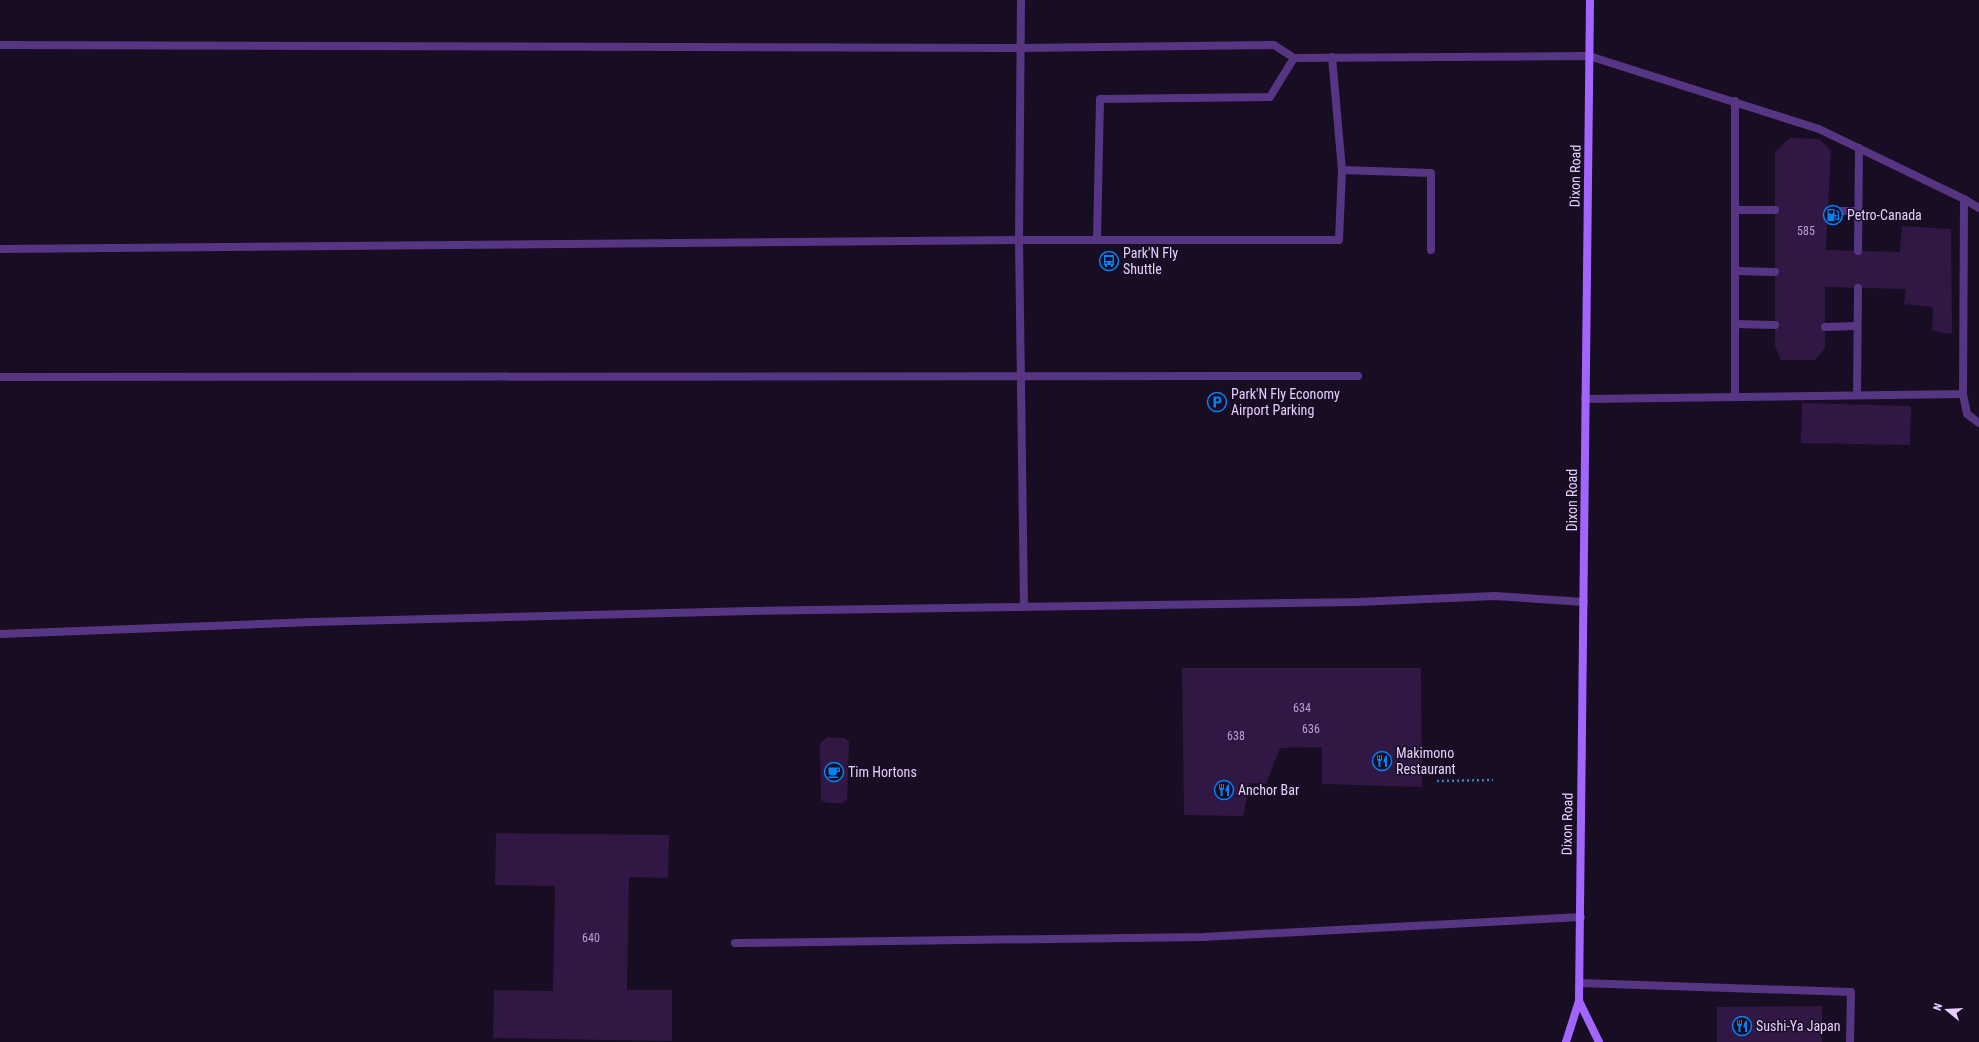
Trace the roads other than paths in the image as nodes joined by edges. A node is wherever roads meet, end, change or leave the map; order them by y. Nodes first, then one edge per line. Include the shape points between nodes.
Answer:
1 (1022, 0) edge
2 (1590, 0) edge
3 (0, 45) edge
4 (1020, 48) junction
5 (1589, 56) junction
6 (1332, 57) junction
7 (1294, 58) junction
8 (1736, 101) junction
9 (1859, 148) junction
10 (1342, 170) junction
11 (1964, 199) junction
12 (1979, 208) edge
13 (1735, 210) junction
14 (1775, 210) dead end
15 (1828, 211) dead end
16 (1859, 211) junction
17 (1097, 239) junction
18 (1019, 240) junction
19 (0, 249) edge
20 (1431, 250) dead end
21 (1858, 251) dead end
22 (1735, 271) junction
23 (1775, 272) dead end
24 (1858, 288) dead end
25 (1735, 324) junction
26 (1775, 325) dead end
27 (1825, 326) dead end
28 (1857, 326) junction
29 (0, 376) edge
30 (1358, 376) dead end
31 (1020, 377) junction
32 (1963, 394) junction
33 (1857, 395) junction
34 (1735, 397) junction
35 (1585, 399) junction
36 (1979, 423) edge
37 (1584, 602) junction
38 (1024, 606) junction
39 (0, 634) edge
40 (1581, 917) junction
41 (735, 943) dead end
42 (1580, 983) junction
43 (1580, 1001) junction
44 (1566, 1042) edge
45 (1599, 1042) edge
46 (1850, 1042) edge

1 - 4 lane
2 - 5 main road, Dixon Road
3 - 4 lane
4 - 7 lane via 1274,45
4 - 18 lane
5 - 6 lane
5 - 8 lane
5 - 35 main road, Dixon Road
6 - 7 lane
6 - 10 lane
7 - 17 lane via 1270,97 1100,99
8 - 9 lane via 1819,129
8 - 13 lane
9 - 11 lane
9 - 16 lane
10 - 17 lane via 1339,240
10 - 20 lane via 1431,173
11 - 12 lane
11 - 32 lane
13 - 14 lane
13 - 22 lane
15 - 16 lane
16 - 21 lane
17 - 18 lane
18 - 19 lane
18 - 31 lane
22 - 23 lane
22 - 25 lane
24 - 28 lane
25 - 26 lane
25 - 34 lane
27 - 28 lane
28 - 33 lane
29 - 31 lane
30 - 31 lane
31 - 38 lane
32 - 33 lane
32 - 36 lane via 1967,414
33 - 34 lane
34 - 35 lane
35 - 37 main road, Dixon Road
37 - 38 lane via 1495,596 1358,602
37 - 40 main road, Dixon Road
38 - 39 lane via 312,622
40 - 41 lane via 1203,937
40 - 42 main road, Dixon Road
42 - 43 main road, Dixon Road
42 - 46 lane via 1851,992
43 - 44 main road, Dixon Road
43 - 45 main road, Dixon Road

